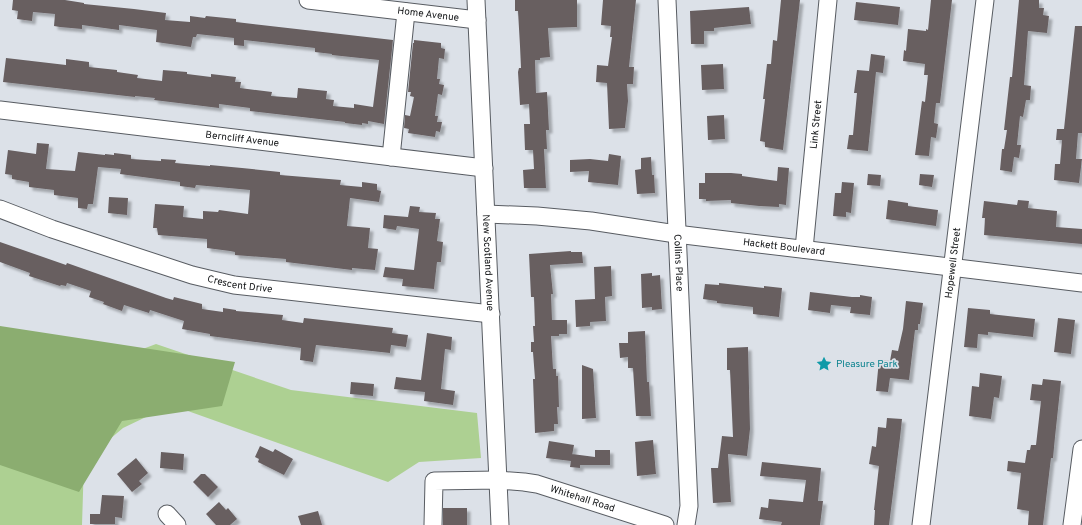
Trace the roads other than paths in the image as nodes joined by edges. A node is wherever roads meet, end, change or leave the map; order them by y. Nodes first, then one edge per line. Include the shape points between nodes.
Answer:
1 (308, 0) edge
2 (476, 0) edge
3 (667, 0) edge
4 (828, 0) edge
5 (984, 0) edge
6 (378, 4) edge
7 (406, 12) junction
8 (477, 20) junction
9 (0, 110) edge
10 (391, 157) junction
11 (484, 168) junction
12 (0, 209) edge
13 (486, 214) junction
14 (676, 234) junction
15 (804, 250) junction
16 (953, 267) junction
17 (1082, 283) edge
18 (491, 314) junction
19 (1082, 449) edge
20 (498, 480) junction
21 (433, 525) edge
22 (500, 525) edge
23 (665, 525) edge
24 (686, 525) edge
25 (921, 525) edge
26 (1072, 525) edge

1 - 6 street, Home Avenue
2 - 8 street, New Scotland Avenue
3 - 14 street, Collins Place
4 - 15 street, Link Street
5 - 16 street, Hopewell Street
6 - 7 street, Home Avenue
7 - 8 street, Home Avenue
7 - 10 street
8 - 11 street, New Scotland Avenue
9 - 10 street, Berncliff Avenue
10 - 11 street, Berncliff Avenue
11 - 13 street, New Scotland Avenue
12 - 18 street, Crescent Drive via 52,229 212,281
13 - 14 street, Hackett Boulevard via 544,216
13 - 18 street, New Scotland Avenue
14 - 15 street, Hackett Boulevard
14 - 24 street, Collins Place via 689,506
15 - 16 street, Hackett Boulevard
16 - 17 street, Hackett Boulevard
16 - 25 street, Hopewell Street
18 - 20 street, New Scotland Avenue
19 - 26 street
20 - 21 street, Whitehall Road via 434,481
20 - 22 street, New Scotland Avenue
20 - 23 street, Whitehall Road via 537,484

